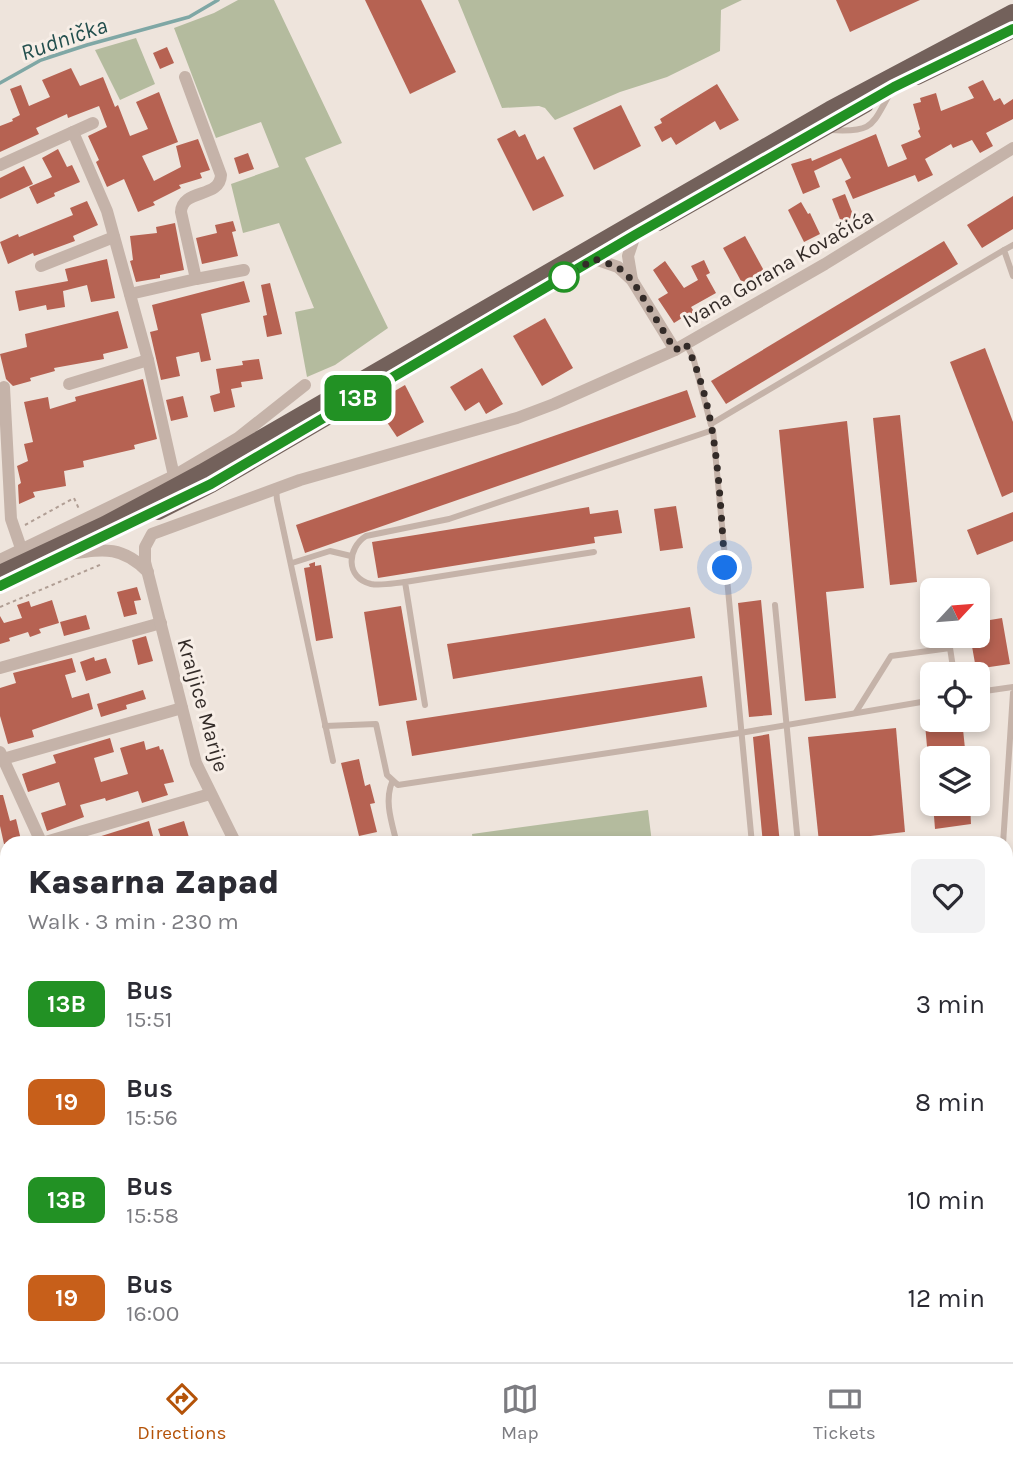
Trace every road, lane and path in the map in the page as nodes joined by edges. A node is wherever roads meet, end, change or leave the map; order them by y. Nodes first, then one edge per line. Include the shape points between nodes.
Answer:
1 (1013, 13) edge
2 (1013, 29) edge
3 (185, 77) dead end
4 (93, 123) dead end
5 (73, 132) junction
6 (1013, 148) edge
7 (0, 164) edge
8 (635, 235) junction
9 (114, 237) junction
10 (1013, 245) edge
11 (1003, 250) junction
12 (595, 259) junction
13 (41, 266) dead end
14 (244, 270) dead end
15 (1013, 276) edge
16 (196, 279) junction
17 (632, 280) junction
18 (130, 295) junction
19 (681, 347) junction
20 (148, 360) junction
21 (69, 384) dead end
22 (305, 385) dead end
23 (4, 387) dead end
24 (712, 427) junction
25 (174, 476) junction
26 (276, 488) junction
27 (82, 517) dead end
28 (19, 528) dead end
29 (22, 551) junction
30 (594, 552) dead end
31 (69, 554) junction
32 (351, 556) junction
33 (0, 560) edge
34 (292, 563) junction
35 (81, 572) dead end
36 (148, 572) junction
37 (0, 574) edge
38 (405, 582) junction
39 (0, 586) edge
40 (775, 605) dead end
41 (0, 607) edge
42 (161, 623) junction
43 (952, 662) edge
44 (0, 668) edge
45 (1013, 687) edge
46 (990, 690) edge
47 (1013, 693) edge
48 (920, 701) edge
49 (425, 705) dead end
50 (182, 708) junction
51 (856, 712) junction
52 (787, 724) junction
53 (326, 726) junction
54 (740, 733) junction
55 (2, 755) edge
56 (333, 761) dead end
57 (392, 782) junction
58 (210, 794) junction
59 (39, 836) edge
60 (66, 836) edge
61 (232, 836) edge
62 (395, 836) edge
63 (751, 836) edge
64 (797, 836) edge
65 (1004, 836) edge

1 - 37 main road via 830,110 202,473
2 - 8 main road via 894,87
3 - 16 street via 221,177 217,187 182,205
4 - 5 street
5 - 7 street
5 - 9 street
6 - 19 street, Ivana Gorana Kovačića
8 - 12 main road
8 - 17 street via 628,256
9 - 13 street
9 - 18 street
10 - 11 lane
11 - 15 lane
11 - 24 lane
12 - 17 street via 618,267
12 - 31 main road via 211,484
14 - 16 street
16 - 18 street
17 - 19 street
18 - 20 street
19 - 24 lane via 692,357
19 - 26 street, Ivana Gorana Kovačića via 517,418
20 - 21 street
20 - 25 street
22 - 25 street via 238,438
23 - 29 street via 11,519
24 - 32 lane via 449,519 366,536
24 - 54 lane
25 - 29 street
26 - 34 lane
26 - 36 street, Ivana Gorana Kovačića via 152,534 145,547
27 - 28 path via 74,498
29 - 33 street
30 - 38 lane
31 - 36 street via 115,550
31 - 39 main road
32 - 34 lane via 330,551
32 - 38 lane via 356,575 366,582
34 - 53 lane
35 - 41 path
36 - 42 street, Kraljice Marije
38 - 49 lane
40 - 52 lane
42 - 44 street
42 - 50 street, Kraljice Marije
43 - 51 lane via 950,648 891,656
45 - 46 lane
47 - 65 lane
48 - 51 lane
50 - 55 street
50 - 58 street, Kraljice Marije
51 - 52 lane
52 - 54 lane
52 - 64 lane
53 - 56 lane
53 - 57 lane via 376,724
54 - 57 lane via 398,785
54 - 63 lane
55 - 59 street
57 - 62 lane via 388,801
58 - 60 street
58 - 61 street, Kraljice Marije

